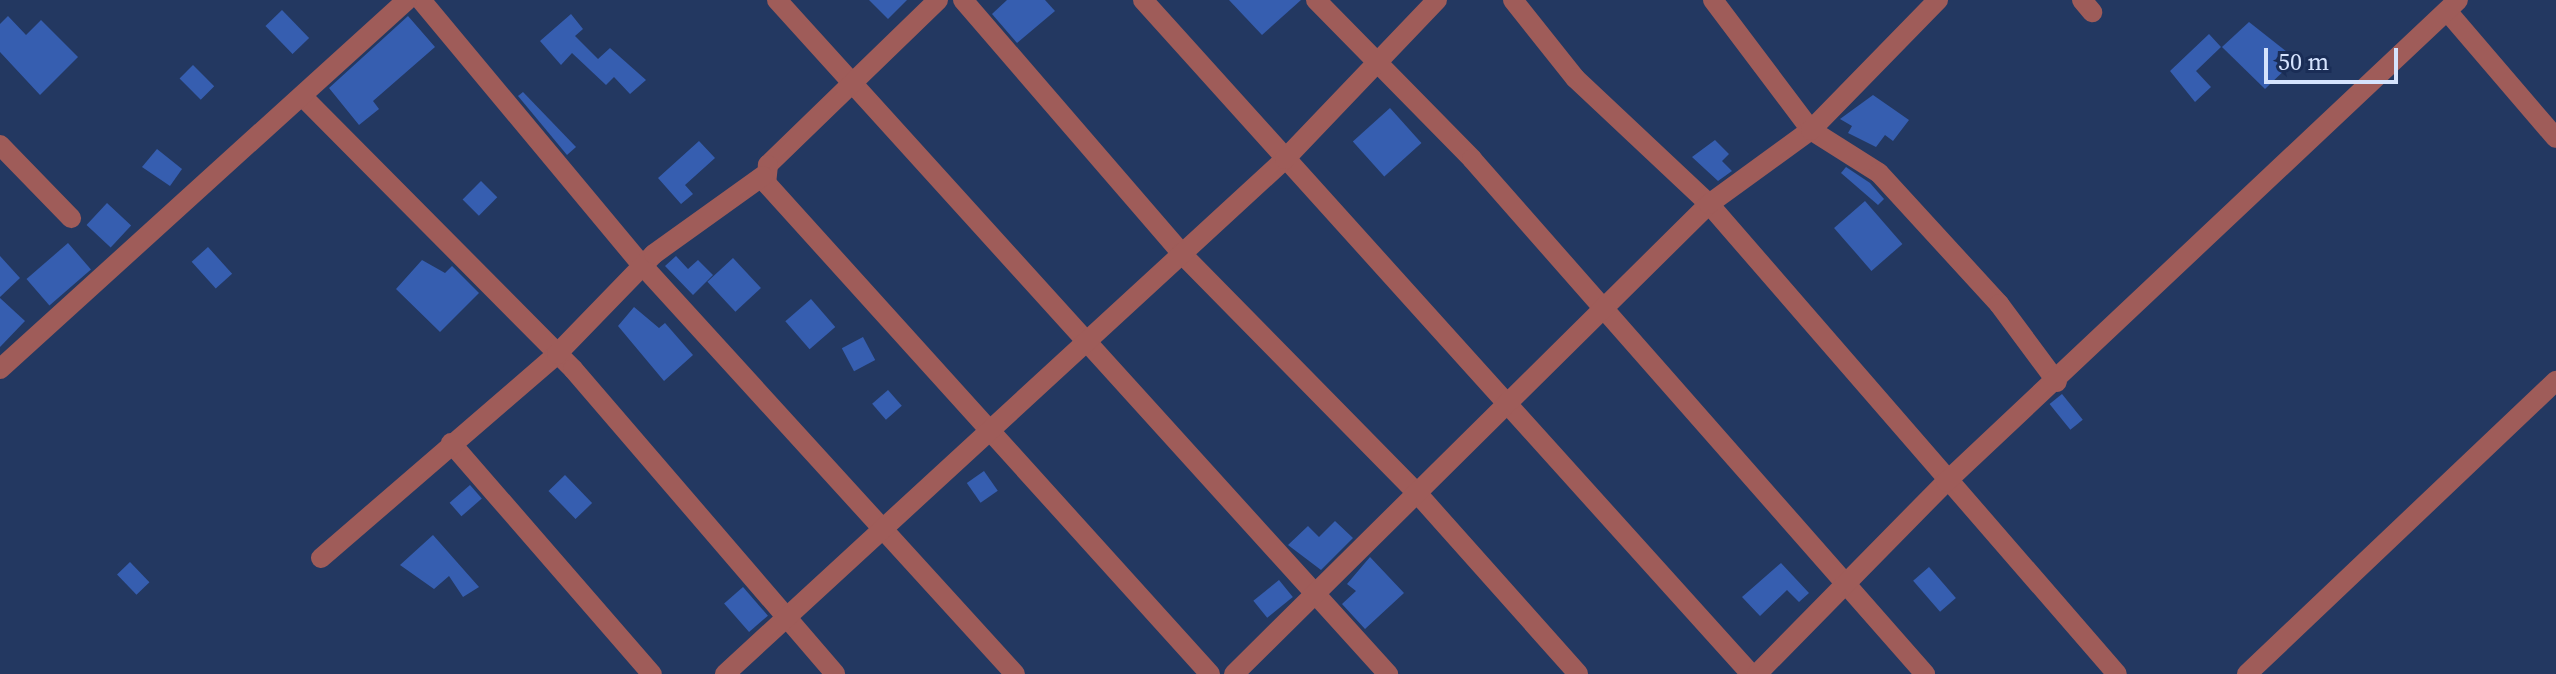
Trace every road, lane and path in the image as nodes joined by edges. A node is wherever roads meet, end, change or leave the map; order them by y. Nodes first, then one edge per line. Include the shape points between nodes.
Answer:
1 (407, 0) edge
2 (421, 0) edge
3 (777, 0) edge
4 (938, 0) edge
5 (963, 0) edge
6 (1143, 0) edge
7 (1316, 0) edge
8 (1437, 0) edge
9 (1513, 0) edge
10 (1713, 0) edge
11 (1938, 0) edge
12 (2453, 5) edge
13 (1374, 66) junction
14 (851, 82) junction
15 (302, 96) junction
16 (1811, 130) junction
17 (2556, 138) edge
18 (0, 145) edge
19 (1285, 159) junction
20 (763, 176) junction
21 (1709, 204) junction
22 (71, 218) dead end
23 (1181, 253) junction
24 (643, 266) junction
25 (1602, 311) junction
26 (1087, 341) junction
27 (557, 354) junction
28 (0, 369) edge
29 (2556, 381) edge
30 (2057, 382) junction
31 (1511, 401) junction
32 (992, 436) junction
33 (451, 443) junction
34 (1946, 482) junction
35 (1417, 493) junction
36 (880, 533) junction
37 (321, 558) dead end
38 (1841, 586) junction
39 (1317, 597) junction
40 (784, 618) junction
41 (652, 674) edge
42 (725, 674) edge
43 (835, 674) edge
44 (1015, 674) edge
45 (1210, 674) edge
46 (1234, 674) edge
47 (1388, 674) edge
48 (1578, 674) edge
49 (1754, 674) edge
50 (1925, 674) edge
51 (2117, 674) edge
52 (2247, 674) edge

1 - 15 street
2 - 24 street
3 - 14 street
4 - 14 street
5 - 23 street
6 - 19 street
7 - 13 street
8 - 13 street
9 - 21 street via 1575,78
10 - 16 street
11 - 16 street
12 - 17 street
12 - 30 street
13 - 19 street
13 - 25 street via 1472,159
14 - 20 street
14 - 26 street
15 - 27 street
15 - 28 street
16 - 21 street
16 - 30 street via 1879,173 1999,304
18 - 22 street
19 - 23 street
19 - 31 street
20 - 24 street
20 - 32 street
21 - 25 street
21 - 34 street
23 - 26 street
23 - 35 street
24 - 27 street
24 - 36 street
25 - 31 street
25 - 38 street via 1713,428
26 - 32 street
26 - 39 street
27 - 33 street
27 - 40 street
29 - 52 street
30 - 34 street
31 - 35 street
31 - 49 street
32 - 36 street
32 - 45 street
33 - 37 street
33 - 41 street
34 - 38 street
34 - 51 street
35 - 39 street
35 - 48 street
36 - 40 street
36 - 44 street
38 - 49 street
38 - 50 street
39 - 46 street
39 - 47 street
40 - 42 street
40 - 43 street

